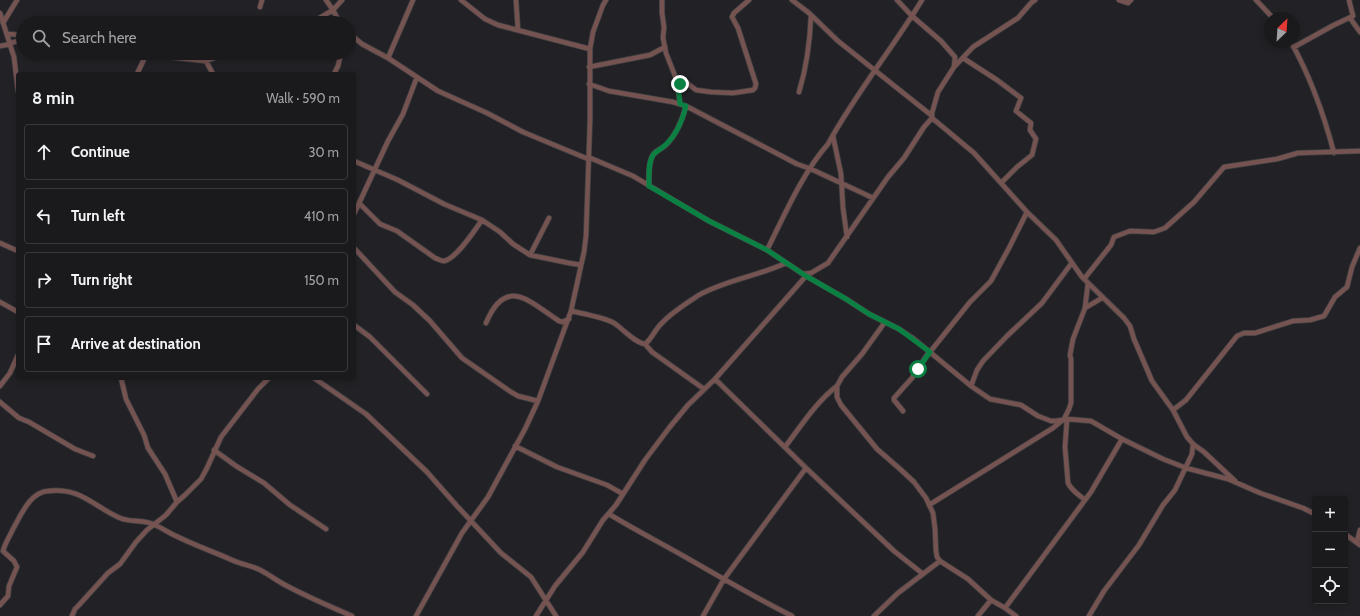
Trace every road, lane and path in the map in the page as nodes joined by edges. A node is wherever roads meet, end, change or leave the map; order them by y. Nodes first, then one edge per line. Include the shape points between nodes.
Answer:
1 (17, 0) edge
2 (262, 0) edge
3 (326, 0) edge
4 (342, 0) edge
5 (412, 0) edge
6 (461, 0) edge
7 (516, 0) edge
8 (662, 0) edge
9 (749, 0) edge
10 (792, 0) edge
11 (802, 0) edge
12 (897, 0) edge
13 (922, 0) edge
14 (1035, 0) edge
15 (1119, 0) edge
16 (1131, 0) edge
17 (1256, 0) edge
18 (1350, 0) edge
19 (603, 1) edge
20 (798, 5) junction
21 (260, 8) dead end
22 (333, 10) junction
23 (1267, 12) edge
24 (0, 13) edge
25 (811, 15) junction
26 (323, 16) edge
27 (336, 16) edge
28 (912, 16) junction
29 (1350, 18) junction
30 (3, 23) junction
31 (4, 30) edge
32 (518, 30) junction
33 (1360, 32) edge
34 (16, 33) edge
35 (356, 39) edge
36 (16, 42) edge
37 (10, 44) junction
38 (1300, 44) edge
39 (0, 46) edge
40 (665, 47) junction
41 (1295, 48) edge
42 (590, 49) junction
43 (388, 58) junction
44 (963, 58) junction
45 (142, 60) edge
46 (197, 60) edge
47 (339, 60) edge
48 (206, 61) joint
49 (589, 67) junction
50 (954, 67) junction
51 (874, 70) junction
52 (138, 72) edge
53 (212, 72) edge
54 (335, 72) edge
55 (16, 74) edge
56 (417, 77) junction
57 (678, 83) junction
58 (589, 84) junction
59 (799, 92) dead end
60 (680, 104) junction
61 (686, 106) junction
62 (932, 116) junction
63 (832, 136) junction
64 (1360, 151) edge
65 (1334, 153) junction
66 (588, 158) junction
67 (356, 161) edge
68 (811, 168) junction
69 (375, 170) junction
70 (842, 183) junction
71 (1001, 183) junction
72 (649, 186) junction
73 (873, 198) junction
74 (360, 204) junction
75 (356, 211) edge
76 (1027, 212) junction
77 (549, 218) dead end
78 (482, 220) junction
79 (847, 237) junction
80 (0, 243) edge
81 (1360, 248) edge
82 (16, 250) edge
83 (356, 250) edge
84 (767, 250) junction
85 (530, 255) junction
86 (786, 263) junction
87 (1071, 264) junction
88 (581, 265) junction
89 (805, 275) junction
90 (1086, 281) junction
91 (1102, 298) junction
92 (0, 302) edge
93 (1085, 308) junction
94 (16, 311) edge
95 (571, 311) junction
96 (568, 319) junction
97 (885, 322) junction
98 (486, 323) dead end
99 (356, 326) edge
100 (645, 344) junction
101 (930, 352) junction
102 (16, 360) edge
103 (715, 379) junction
104 (121, 380) edge
105 (267, 380) edge
106 (317, 380) edge
107 (0, 386) edge
108 (837, 386) junction
109 (971, 386) junction
110 (704, 390) junction
111 (427, 394) dead end
112 (538, 401) junction
113 (0, 402) edge
114 (1173, 410) junction
115 (903, 411) dead end
116 (1065, 419) junction
117 (1122, 439) junction
118 (1193, 444) junction
119 (515, 446) junction
120 (785, 447) junction
121 (214, 450) junction
122 (93, 456) dead end
123 (806, 468) junction
124 (1186, 468) junction
125 (1237, 483) junction
126 (623, 494) junction
127 (1085, 500) junction
128 (176, 502) junction
129 (929, 505) junction
130 (1312, 512) edge
131 (609, 514) junction
132 (472, 521) junction
133 (155, 524) junction
134 (326, 529) dead end
135 (1360, 530) edge
136 (1348, 536) edge
137 (1359, 544) edge
138 (940, 561) junction
139 (923, 574) junction
140 (724, 579) junction
141 (546, 599) junction
142 (991, 600) junction
143 (0, 605) edge
144 (1005, 608) junction
145 (72, 616) edge
146 (352, 616) edge
147 (416, 616) edge
148 (536, 616) edge
149 (556, 616) edge
150 (703, 616) edge
151 (792, 616) edge
152 (874, 616) edge
153 (978, 616) edge
154 (1016, 616) edge
155 (1089, 616) edge

1 - 30 street
2 - 21 street
3 - 22 street
4 - 22 street
5 - 43 street
6 - 32 street via 486,19
7 - 32 street
8 - 40 street
9 - 57 street via 732,17 738,28 756,84 755,88 723,93 697,90 689,84
10 - 20 street
11 - 20 street
12 - 28 street
13 - 28 street
14 - 44 street via 1018,18 974,46
15 - 16 street via 1128,3
17 - 23 street
18 - 29 street via 1354,15
19 - 42 street via 592,32
20 - 25 street
22 - 26 street
22 - 27 street
24 - 30 street
25 - 51 street
25 - 59 street via 805,74
28 - 50 street via 954,55
28 - 51 street
29 - 33 street
29 - 38 street
30 - 31 street
31 - 34 street
31 - 37 street
32 - 42 street
35 - 43 street
36 - 37 street
37 - 39 street
37 - 55 street
40 - 49 street via 650,55
40 - 57 street
41 - 65 street via 1307,72
42 - 49 street
43 - 56 street
44 - 50 street
44 - 71 street via 1020,98 1016,111 1031,122 1030,130 1036,140 1032,156
45 - 52 street
46 - 48 street
47 - 54 street
48 - 53 street
49 - 58 street
50 - 62 street via 938,92
51 - 62 street
51 - 63 street
56 - 66 street via 438,91 523,132
56 - 69 street via 403,114
57 - 60 street
58 - 60 street via 609,91
58 - 66 street
60 - 61 street
61 - 68 street via 797,164
61 - 72 street via 679,127 672,138 651,159
62 - 71 street via 968,147
62 - 73 street
63 - 68 street
63 - 70 street
64 - 65 street
65 - 90 street via 1298,153 1224,167 1194,202 1165,228 1154,232 1130,231 1114,237
66 - 72 street via 633,176
66 - 88 street via 586,236
67 - 69 street
68 - 70 street
68 - 84 street
69 - 74 street
69 - 78 street
70 - 73 street
70 - 79 street
71 - 76 street
72 - 84 street via 709,221
73 - 79 street
74 - 75 street
74 - 78 street via 380,224 397,231 435,258 446,261 465,244
76 - 87 street via 1056,240
76 - 101 street via 991,281 970,302
77 - 85 street
78 - 85 street
79 - 89 street via 828,263
80 - 82 street
81 - 114 street via 1347,287 1335,297 1324,316 1293,321 1237,336 1186,400
83 - 112 street via 395,292 430,321 462,358 518,396
84 - 86 street
85 - 88 street
86 - 89 street
86 - 100 street via 729,282 699,296 656,328
87 - 90 street
87 - 109 street via 1042,304 983,362
88 - 95 street
89 - 97 street
89 - 103 street
90 - 91 street
90 - 93 street
91 - 93 street
91 - 114 street via 1115,308 1130,326 1152,381
92 - 94 street
93 - 116 street via 1071,349 1071,403
95 - 96 street
95 - 100 street via 608,320 638,342
96 - 98 street via 559,321 526,298 515,296 496,304
96 - 112 street
97 - 101 street
97 - 108 street
99 - 111 street via 370,337
100 - 110 street via 652,352
101 - 109 street
101 - 115 street via 894,398
102 - 107 street
103 - 110 street
103 - 120 street
104 - 128 street via 126,399 148,448 166,474
105 - 121 street via 221,437
106 - 132 street via 373,419 433,477
108 - 120 street via 817,406
108 - 129 street via 837,397 841,405 877,449 914,482
109 - 116 street via 990,399 1021,405 1046,419
110 - 126 street via 669,428
112 - 119 street
113 - 122 street via 19,418
114 - 118 street via 1183,432
116 - 117 street via 1091,421
116 - 127 street via 1068,483
116 - 129 street
117 - 124 street
117 - 127 street
118 - 124 street
118 - 125 street
119 - 126 street via 557,467 607,485
119 - 132 street
120 - 123 street
121 - 128 street via 200,479
121 - 134 street
123 - 139 street via 894,551
123 - 140 street
124 - 125 street
124 - 155 street via 1175,490 1139,545 1104,591
125 - 130 street
126 - 131 street
127 - 144 street
128 - 133 street
129 - 138 street via 933,513 936,551
131 - 140 street
131 - 141 street
132 - 141 street via 501,552 531,577
132 - 147 street via 462,533
133 - 143 street via 142,520 131,522 69,492 42,492 32,499 24,510 3,550 17,567 8,586 8,596
133 - 145 street via 136,542 120,564 78,605
133 - 146 street via 183,539 258,569 297,592
135 - 137 street
136 - 137 street
138 - 139 street
138 - 142 street via 968,579
139 - 152 street
140 - 150 street
140 - 151 street
141 - 148 street
141 - 149 street
142 - 144 street
142 - 153 street
144 - 154 street

